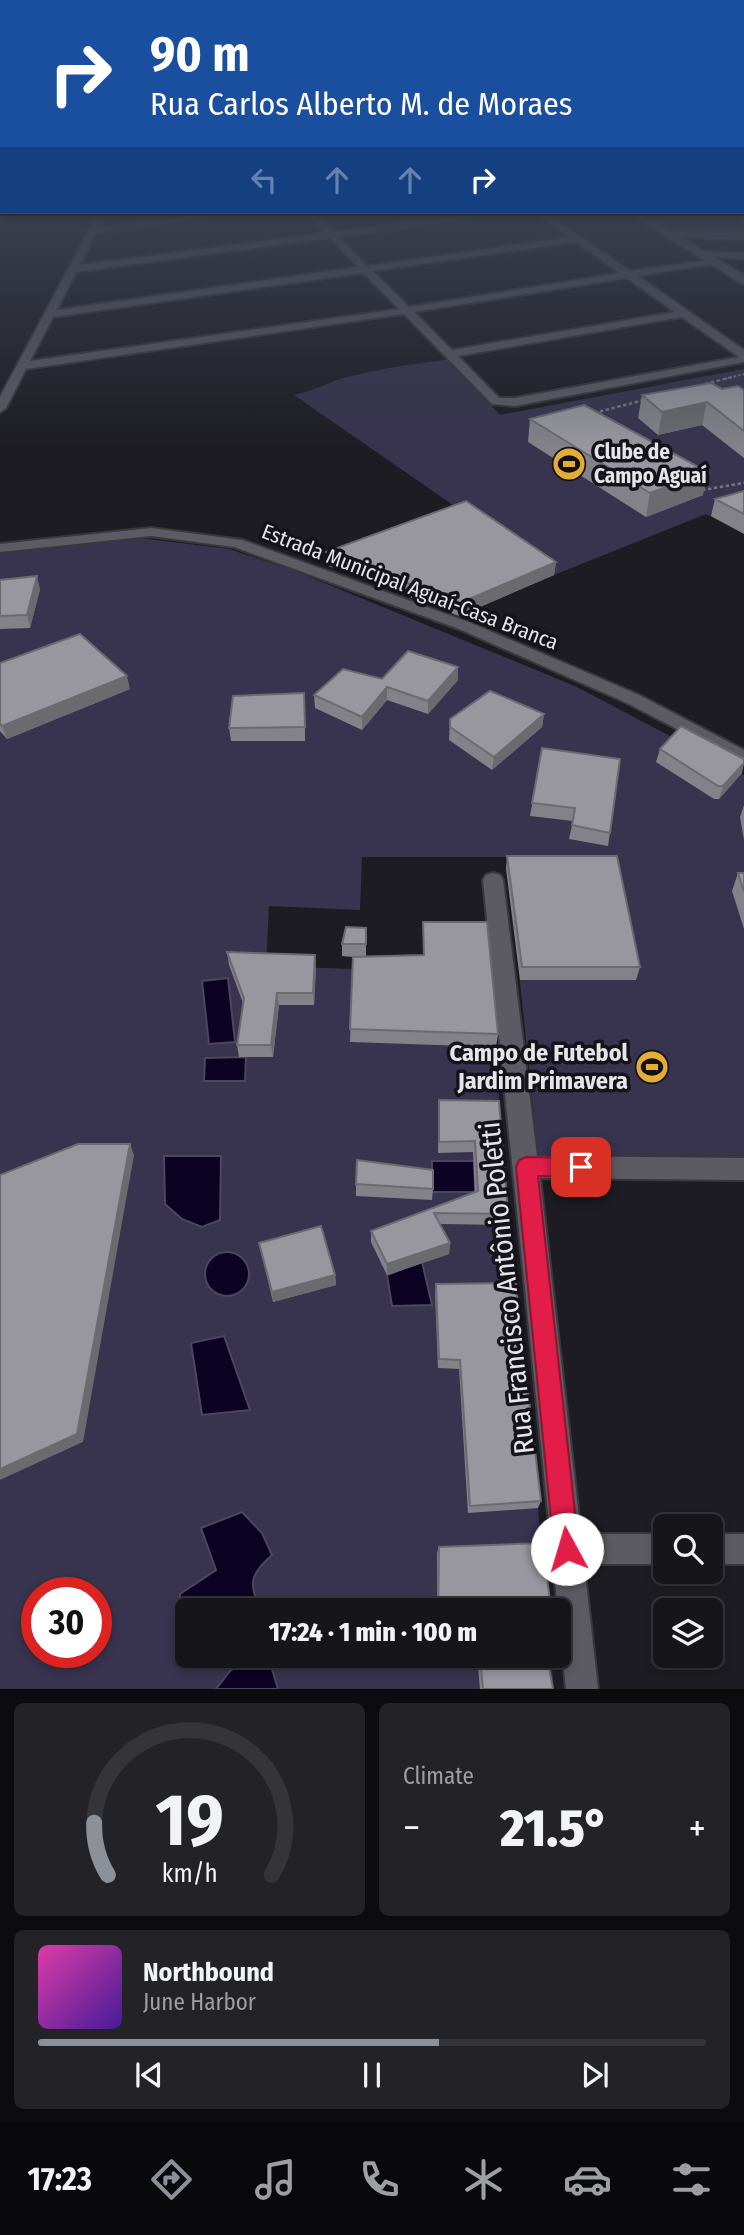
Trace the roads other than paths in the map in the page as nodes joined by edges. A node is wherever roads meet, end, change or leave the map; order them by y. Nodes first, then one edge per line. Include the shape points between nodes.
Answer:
1 (62, 292) edge
2 (211, 292) edge
3 (388, 292) edge
4 (519, 292) edge
5 (657, 292) edge
6 (404, 310) junction
7 (687, 313) junction
8 (51, 314) junction
9 (450, 354) junction
10 (744, 357) edge
11 (22, 366) junction
12 (0, 408) edge
13 (2, 543) edge
14 (633, 699) joint
15 (744, 758) edge
16 (493, 880) dead end
17 (526, 1167) junction
18 (744, 1169) edge
19 (567, 1549) junction
20 (653, 1549) edge
21 (723, 1549) edge
22 (744, 1549) edge
23 (582, 1689) edge

1 - 8 street
2 - 8 street
3 - 6 street
4 - 6 street
5 - 7 street
6 - 9 street
6 - 11 street
7 - 9 street
7 - 10 street
8 - 11 street
9 - 10 street via 491,398 515,402
11 - 12 street
13 - 14 street, Estrada Municipal Aguaí-Casa Branca via 151,532 237,543 465,626
14 - 15 street
16 - 17 street, Rua Francisco Antônio Poletti
17 - 18 street
17 - 19 street, Rua Francisco Antônio Poletti
19 - 20 street
19 - 23 street, Rua Francisco Antônio Poletti
21 - 22 street

